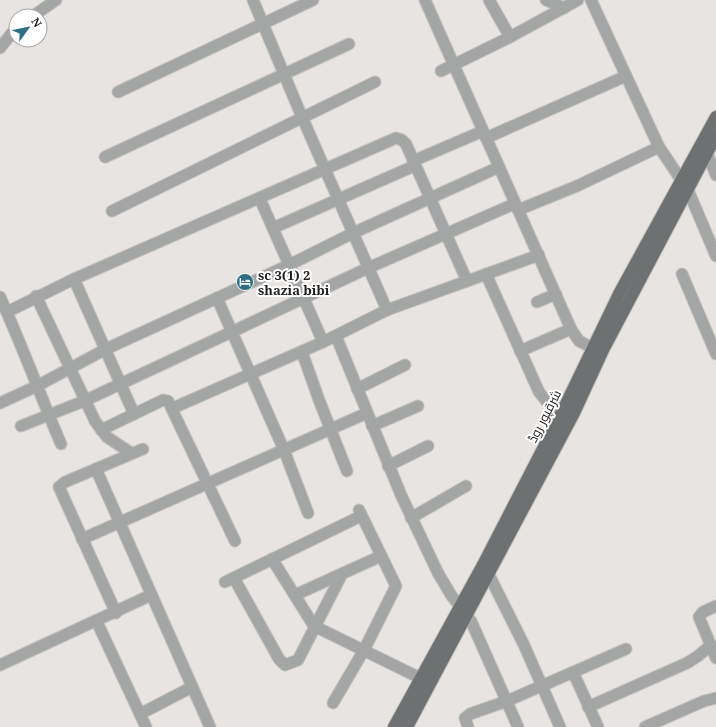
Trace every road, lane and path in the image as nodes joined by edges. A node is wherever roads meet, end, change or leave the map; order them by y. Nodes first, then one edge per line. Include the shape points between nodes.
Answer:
1 (56, 0) edge
2 (253, 0) edge
3 (313, 0) edge
4 (425, 0) edge
5 (489, 0) edge
6 (546, 0) edge
7 (578, 0) edge
8 (592, 0) edge
9 (44, 8) edge
10 (564, 8) junction
11 (262, 22) junction
12 (510, 37) junction
13 (8, 38) edge
14 (349, 44) dead end
15 (0, 48) edge
16 (455, 64) junction
17 (441, 71) dead end
18 (285, 75) junction
19 (626, 76) junction
20 (375, 82) dead end
21 (118, 92) dead end
22 (302, 117) junction
23 (716, 117) edge
24 (485, 134) junction
25 (716, 136) edge
26 (659, 147) junction
27 (707, 153) junction
28 (105, 157) dead end
29 (414, 164) junction
30 (499, 167) junction
31 (326, 169) junction
32 (716, 175) edge
33 (684, 185) junction
34 (429, 198) junction
35 (260, 199) junction
36 (338, 199) junction
37 (516, 207) junction
38 (112, 210) dead end
39 (273, 228) junction
40 (353, 233) junction
41 (446, 234) junction
42 (539, 255) junction
43 (716, 256) edge
44 (289, 265) junction
45 (368, 268) junction
46 (486, 274) junction
47 (682, 274) dead end
48 (74, 279) junction
49 (467, 280) junction
50 (556, 294) junction
51 (36, 296) junction
52 (0, 297) edge
53 (217, 298) junction
54 (304, 298) junction
55 (537, 302) dead end
56 (387, 310) junction
57 (7, 312) junction
58 (571, 329) junction
59 (231, 332) junction
60 (336, 336) junction
61 (323, 342) junction
62 (594, 348) junction
63 (106, 349) junction
64 (520, 351) junction
65 (302, 352) junction
66 (716, 354) edge
67 (405, 365) dead end
68 (69, 367) junction
69 (250, 375) junction
70 (121, 383) junction
71 (37, 386) junction
72 (357, 389) junction
73 (84, 401) junction
74 (0, 403) edge
75 (418, 406) dead end
76 (173, 408) junction
77 (568, 412) junction
78 (367, 413) junction
79 (134, 414) junction
80 (49, 416) junction
81 (21, 426) dead end
82 (372, 426) junction
83 (331, 429) junction
84 (101, 430) junction
85 (60, 444) dead end
86 (428, 446) dead end
87 (143, 449) dead end
88 (284, 450) junction
89 (131, 453) junction
90 (388, 466) junction
91 (96, 469) junction
92 (347, 471) dead end
93 (206, 484) junction
94 (466, 486) dead end
95 (308, 513) dead end
96 (411, 518) junction
97 (119, 522) junction
98 (82, 539) junction
99 (235, 541) dead end
100 (381, 556) junction
101 (272, 560) junction
102 (342, 574) junction
103 (489, 575) junction
104 (152, 595) junction
105 (295, 595) junction
106 (716, 606) edge
107 (464, 612) junction
108 (116, 613) junction
109 (97, 622) junction
110 (314, 626) junction
111 (710, 646) junction
112 (626, 649) dead end
113 (364, 650) junction
114 (716, 658) edge
115 (0, 665) edge
116 (573, 672) junction
117 (420, 678) junction
118 (542, 686) junction
119 (192, 688) junction
120 (716, 698) edge
121 (507, 701) junction
122 (333, 703) dead end
123 (588, 707) junction
124 (140, 714) junction
125 (146, 727) edge
126 (210, 727) edge
127 (394, 727) edge
128 (407, 727) edge
129 (468, 727) edge
130 (518, 727) edge
131 (560, 727) edge
132 (598, 727) edge
133 (645, 727) edge

1 - 9 street
2 - 11 street
3 - 11 street
4 - 16 street
5 - 12 street
6 - 10 street
7 - 10 street
8 - 19 street
10 - 12 street
11 - 18 street
11 - 21 street
12 - 16 street
13 - 15 street
14 - 18 street
16 - 17 street
16 - 24 street
18 - 22 street
18 - 28 street
19 - 24 street
19 - 26 street
20 - 22 street
22 - 31 street
22 - 38 street
23 - 33 main road, شرقپور روڈ
24 - 29 street
24 - 30 street
25 - 27 main road, شرقپور روڈ
26 - 33 street
26 - 37 street via 577,186
27 - 32 street
27 - 33 main road, شرقپور روڈ
29 - 31 street via 404,142 396,138
29 - 34 street
29 - 36 street
30 - 34 street
30 - 37 street
31 - 35 street
31 - 36 street
33 - 43 street
33 - 62 main road, شرقپور روڈ via 619,294
33 - 77 main road, شرقپور روڈ via 603,350
34 - 40 street
34 - 41 street
35 - 39 street
35 - 48 street
36 - 39 street
36 - 40 street
37 - 41 street
37 - 42 street
39 - 44 street
40 - 44 street
40 - 45 street
41 - 45 street
41 - 49 street
42 - 46 street
42 - 50 street
44 - 53 street
44 - 54 street
45 - 54 street
45 - 56 street
46 - 49 street
46 - 64 street
47 - 66 street
48 - 51 street
48 - 63 street
49 - 56 street
50 - 55 street
50 - 58 street
51 - 57 street
51 - 68 street
52 - 57 street
53 - 59 street
53 - 63 street
54 - 59 street
54 - 61 street
56 - 60 street
57 - 71 street
58 - 62 street via 579,341
58 - 64 street
59 - 69 street
59 - 70 street
60 - 61 street
60 - 72 street
61 - 65 street
62 - 77 main road, شرقپور روڈ
63 - 68 street
63 - 70 street
64 - 77 street via 539,392 548,403
65 - 69 street
65 - 83 street
67 - 72 street
68 - 71 street
68 - 73 street
69 - 76 street
69 - 88 street
70 - 73 street
70 - 79 street
71 - 74 street
71 - 80 street
72 - 78 street
73 - 80 street
73 - 84 street
75 - 82 street
76 - 79 street via 165,400
76 - 93 street
77 - 103 main road, شرقپور روڈ
77 - 107 main road, شرقپور روڈ
78 - 82 street
78 - 83 street
79 - 84 street
80 - 81 street
80 - 85 street
82 - 90 street
83 - 88 street
83 - 92 street
84 - 89 street
86 - 90 street
87 - 89 street
88 - 93 street
88 - 95 street
89 - 91 street
90 - 96 street
91 - 97 street
91 - 98 street via 65,482 60,487
93 - 97 street
93 - 99 street via 217,501
94 - 96 street
96 - 107 street via 438,573
97 - 98 street
97 - 104 street
98 - 108 street
100 - 101 street via 360,513
100 - 102 street
100 - 113 street via 396,586
101 - 105 street
101 - 110 street via 230,580 285,665 298,660
102 - 105 street
102 - 110 street
103 - 107 main road, شرقپور روڈ
103 - 118 street
104 - 108 street
104 - 119 street
105 - 110 street
106 - 111 street via 703,612 699,617
107 - 117 main road, شرقپور روڈ
107 - 121 street
107 - 128 main road, شرقپور روڈ
108 - 109 street
109 - 115 street
109 - 124 street
110 - 113 street
111 - 114 street
111 - 123 street via 687,663
112 - 116 street
113 - 117 street
113 - 122 street
116 - 118 street
116 - 123 street
117 - 127 main road, شرقپور روڈ
118 - 121 street
118 - 131 street
119 - 124 street
119 - 126 street
120 - 133 street
121 - 129 street via 468,715
121 - 130 street
123 - 132 street
124 - 125 street

